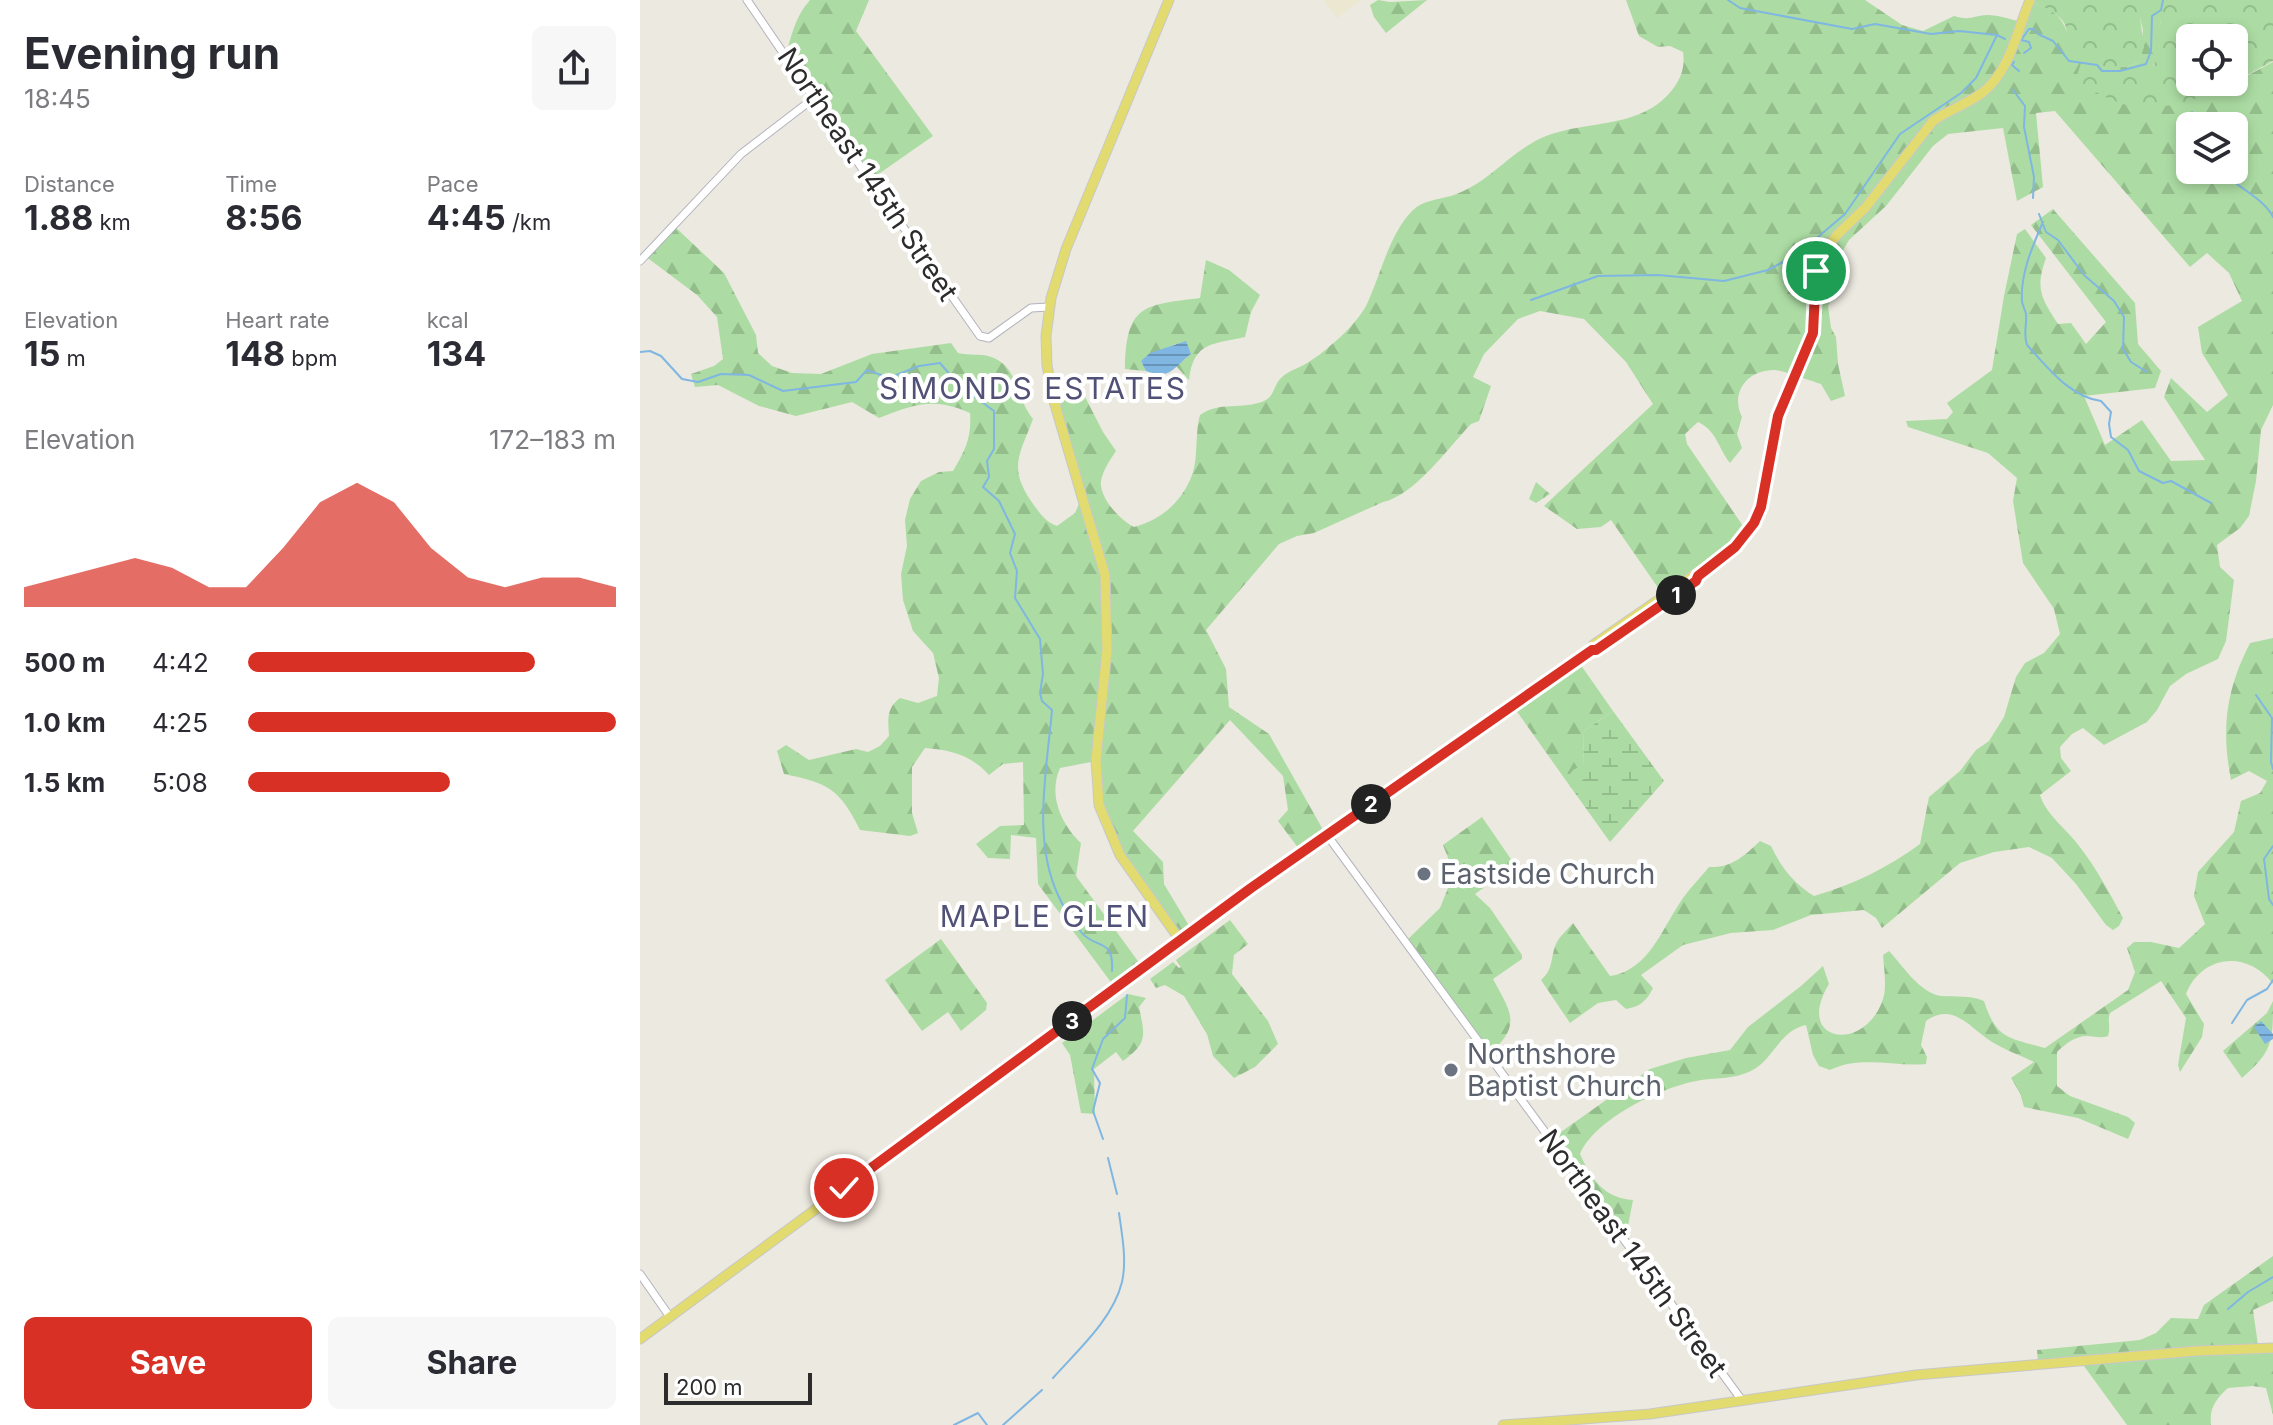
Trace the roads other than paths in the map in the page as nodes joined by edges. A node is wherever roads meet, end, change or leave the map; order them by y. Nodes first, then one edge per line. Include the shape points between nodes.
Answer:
1 (747, 0) edge
2 (1169, 0) edge
3 (2030, 0) edge
4 (814, 98) junction
5 (640, 261) edge
6 (1049, 307) junction
7 (1327, 835) junction
8 (1180, 940) junction
9 (640, 1274) edge
10 (670, 1317) junction
11 (640, 1339) edge
12 (2273, 1348) edge
13 (1741, 1399) junction
14 (1503, 1425) edge

1 - 4 street, Northeast 145th Street
2 - 6 main road via 1066,249
3 - 7 main road via 1995,81 1933,121 1823,255 1816,271 1813,333 1778,416 1761,507 1735,547
4 - 5 street via 751,145
4 - 6 street, Northeast 145th Street via 980,336 989,338 1031,308
6 - 8 main road via 1051,389 1105,575 1107,650 1096,760 1099,805 1120,855
7 - 8 main road
7 - 13 street, Northeast 145th Street
8 - 10 main road
9 - 10 street
10 - 11 main road
12 - 13 main road via 1945,1372
13 - 14 main road via 1650,1414

